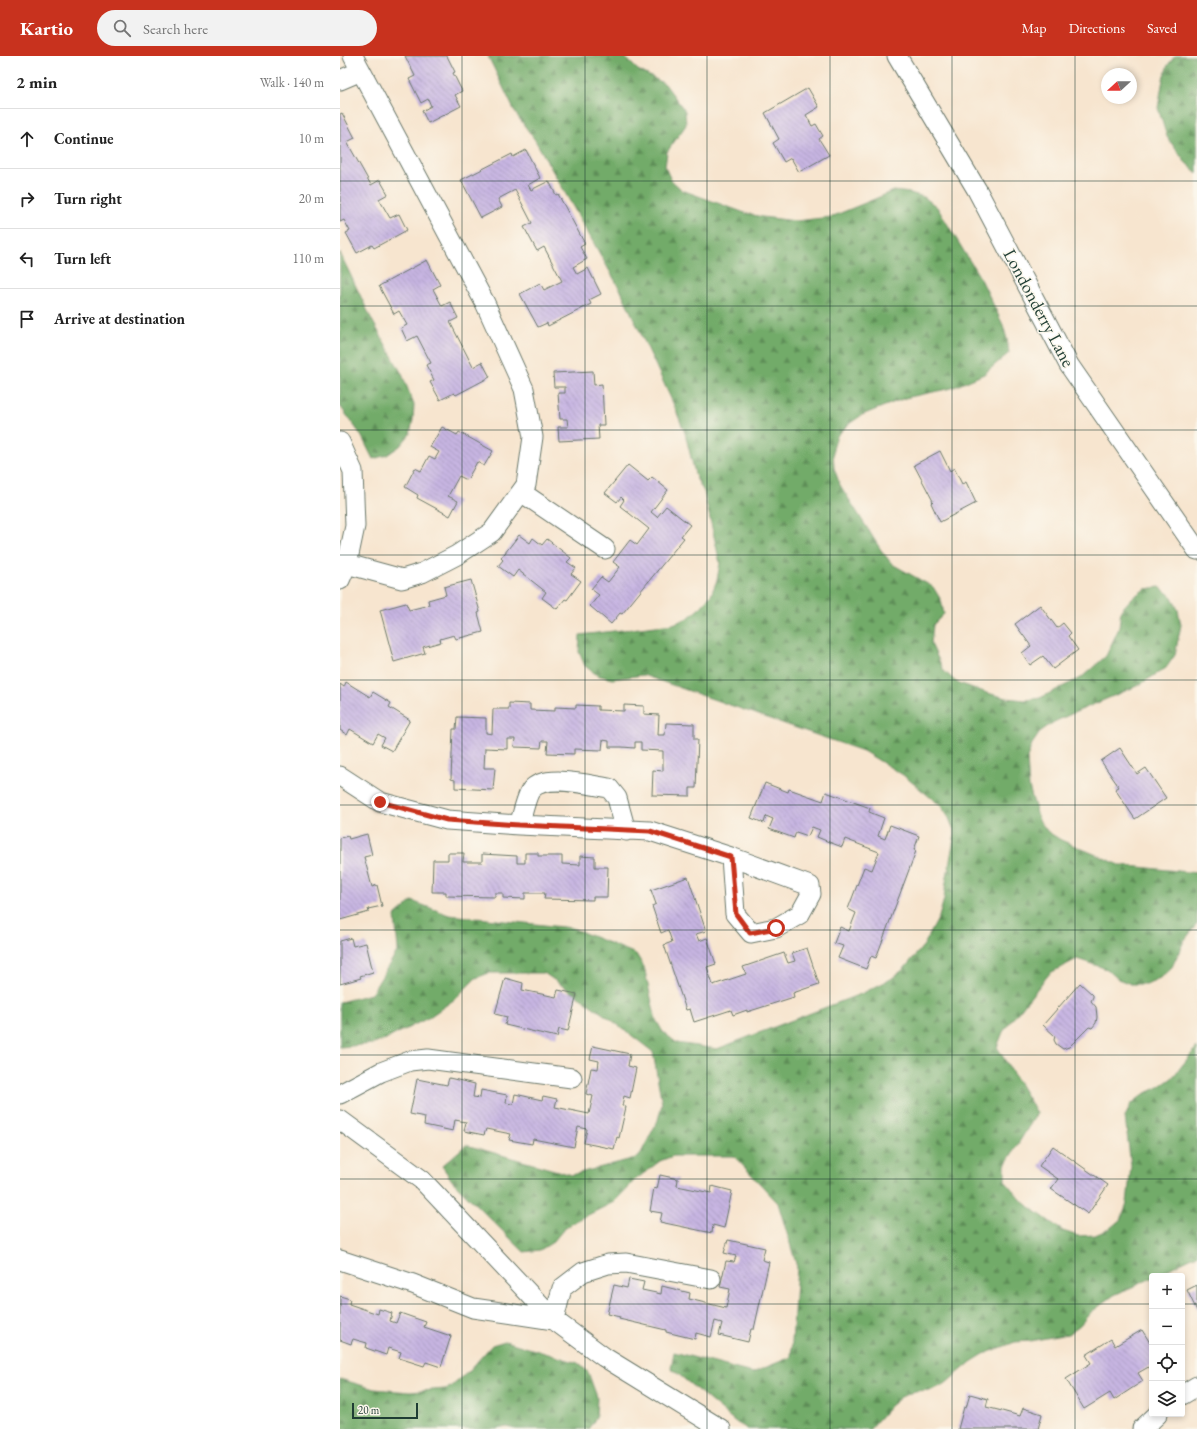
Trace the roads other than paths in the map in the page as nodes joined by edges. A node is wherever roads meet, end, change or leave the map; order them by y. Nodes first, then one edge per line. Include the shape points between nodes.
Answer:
1 (897, 56) edge
2 (357, 63) edge
3 (340, 80) edge
4 (340, 442) edge
5 (346, 473) edge
6 (521, 492) junction
7 (605, 549) dead end
8 (1197, 550) edge
9 (343, 572) edge
10 (340, 776) edge
11 (519, 825) junction
12 (626, 830) junction
13 (731, 857) junction
14 (572, 1078) dead end
15 (340, 1094) edge
16 (340, 1120) edge
17 (340, 1260) edge
18 (711, 1279) dead end
19 (554, 1320) junction
20 (1197, 1386) edge
21 (1185, 1393) edge
22 (1155, 1417) edge
23 (721, 1429) edge
24 (1142, 1429) edge

1 - 8 street, Londonderry Lane via 977,190 1069,365
2 - 3 street
2 - 6 street via 485,303 524,389 533,437 526,485
4 - 5 street
5 - 9 street via 355,526
6 - 7 street
6 - 9 street via 492,532 422,573 402,579
10 - 11 street via 380,802 447,820
11 - 12 street
11 - 12 street via 530,791 536,785 558,780 609,788 617,798
12 - 13 street via 650,831
13 - 13 street via 810,886 811,894 800,914 776,928 750,933 736,914
14 - 15 street via 428,1059 410,1061 381,1072
16 - 19 street via 422,1180
17 - 19 street via 413,1284 473,1308
18 - 19 street via 626,1263 608,1264 583,1272 562,1288
19 - 23 street via 604,1356
20 - 21 street
22 - 24 street

